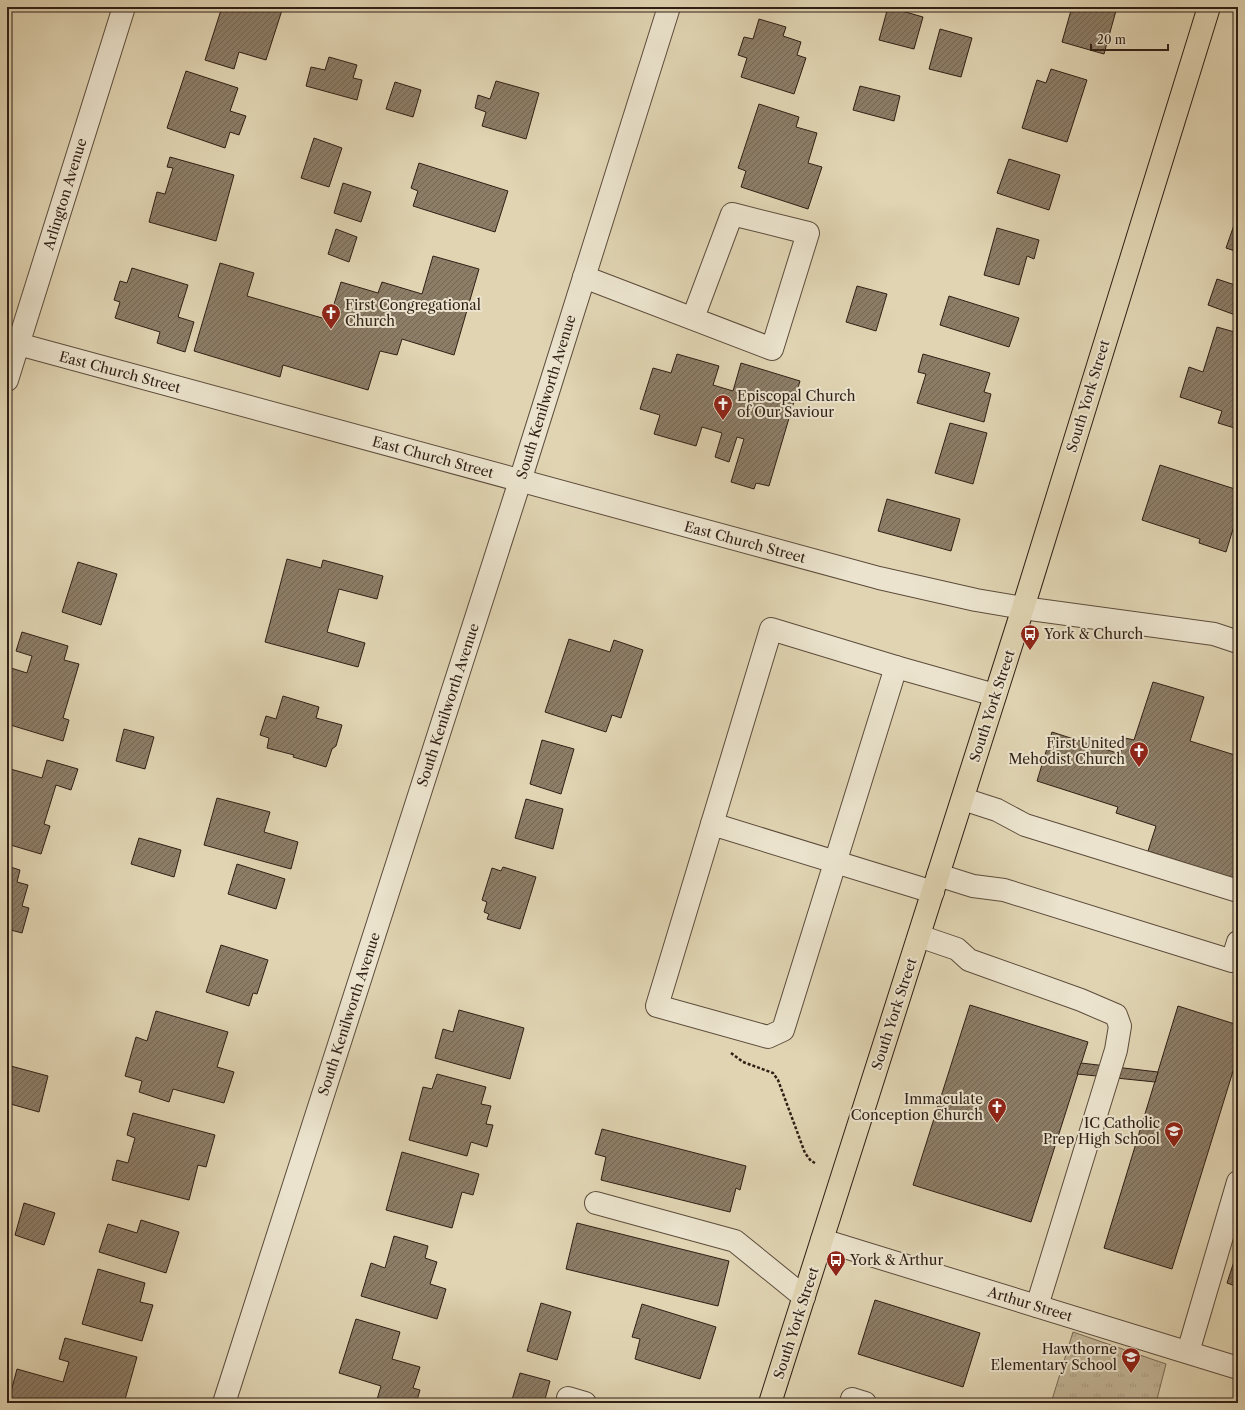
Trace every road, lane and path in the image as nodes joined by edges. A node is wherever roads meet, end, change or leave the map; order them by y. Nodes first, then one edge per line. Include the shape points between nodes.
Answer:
1 (124, 7) edge
2 (668, 7) edge
3 (1209, 7) edge
4 (584, 277) junction
5 (693, 318) junction
6 (13, 343) edge
7 (7, 380) edge
8 (520, 481) junction
9 (1023, 608) junction
10 (1238, 642) edge
11 (896, 667) junction
12 (995, 695) junction
13 (962, 799) junction
14 (712, 824) junction
15 (835, 861) junction
16 (936, 883) junction
17 (1238, 891) edge
18 (919, 936) junction
19 (1238, 942) edge
20 (732, 1027) junction
21 (815, 1163) dead end
22 (1238, 1182) edge
23 (596, 1203) dead end
24 (822, 1240) junction
25 (804, 1297) junction
26 (1037, 1306) junction
27 (1188, 1352) junction
28 (1238, 1368) edge
29 (224, 1403) edge
30 (770, 1403) edge
31 (851, 1403) edge
32 (865, 1403) edge

1 - 6 street, Arlington Avenue
2 - 4 street, South Kenilworth Avenue
3 - 9 main road, South York Street
4 - 5 street
4 - 8 street, South Kenilworth Avenue
5 - 5 street via 772,349 808,233 732,214
6 - 7 street, Arlington Avenue
6 - 8 street, East Church Street
8 - 9 street, East Church Street via 879,578
8 - 29 street, South Kenilworth Avenue
9 - 10 street, East Church Street via 1214,634
9 - 12 main road, South York Street
11 - 12 street
11 - 14 street via 771,629
11 - 15 street
12 - 13 main road, South York Street
13 - 16 main road, South York Street
13 - 17 street via 997,810 1025,825
14 - 15 street
14 - 20 street via 657,1006
15 - 16 street
15 - 20 street via 783,1030 768,1037
16 - 18 main road, South York Street
16 - 19 street via 1004,890 1232,961
18 - 24 main road, South York Street
18 - 26 street via 957,949 969,960 1116,1015 1120,1026 1116,1050
20 - 21 path via 726,1046 728,1051 743,1062 773,1073 778,1080 805,1153 811,1162
22 - 27 street
23 - 25 street via 735,1241
24 - 25 main road, South York Street
24 - 26 street, Arthur Street
25 - 30 main road, South York Street
26 - 27 street, Arthur Street
27 - 28 street, Arthur Street
31 - 32 street via 852,1399

